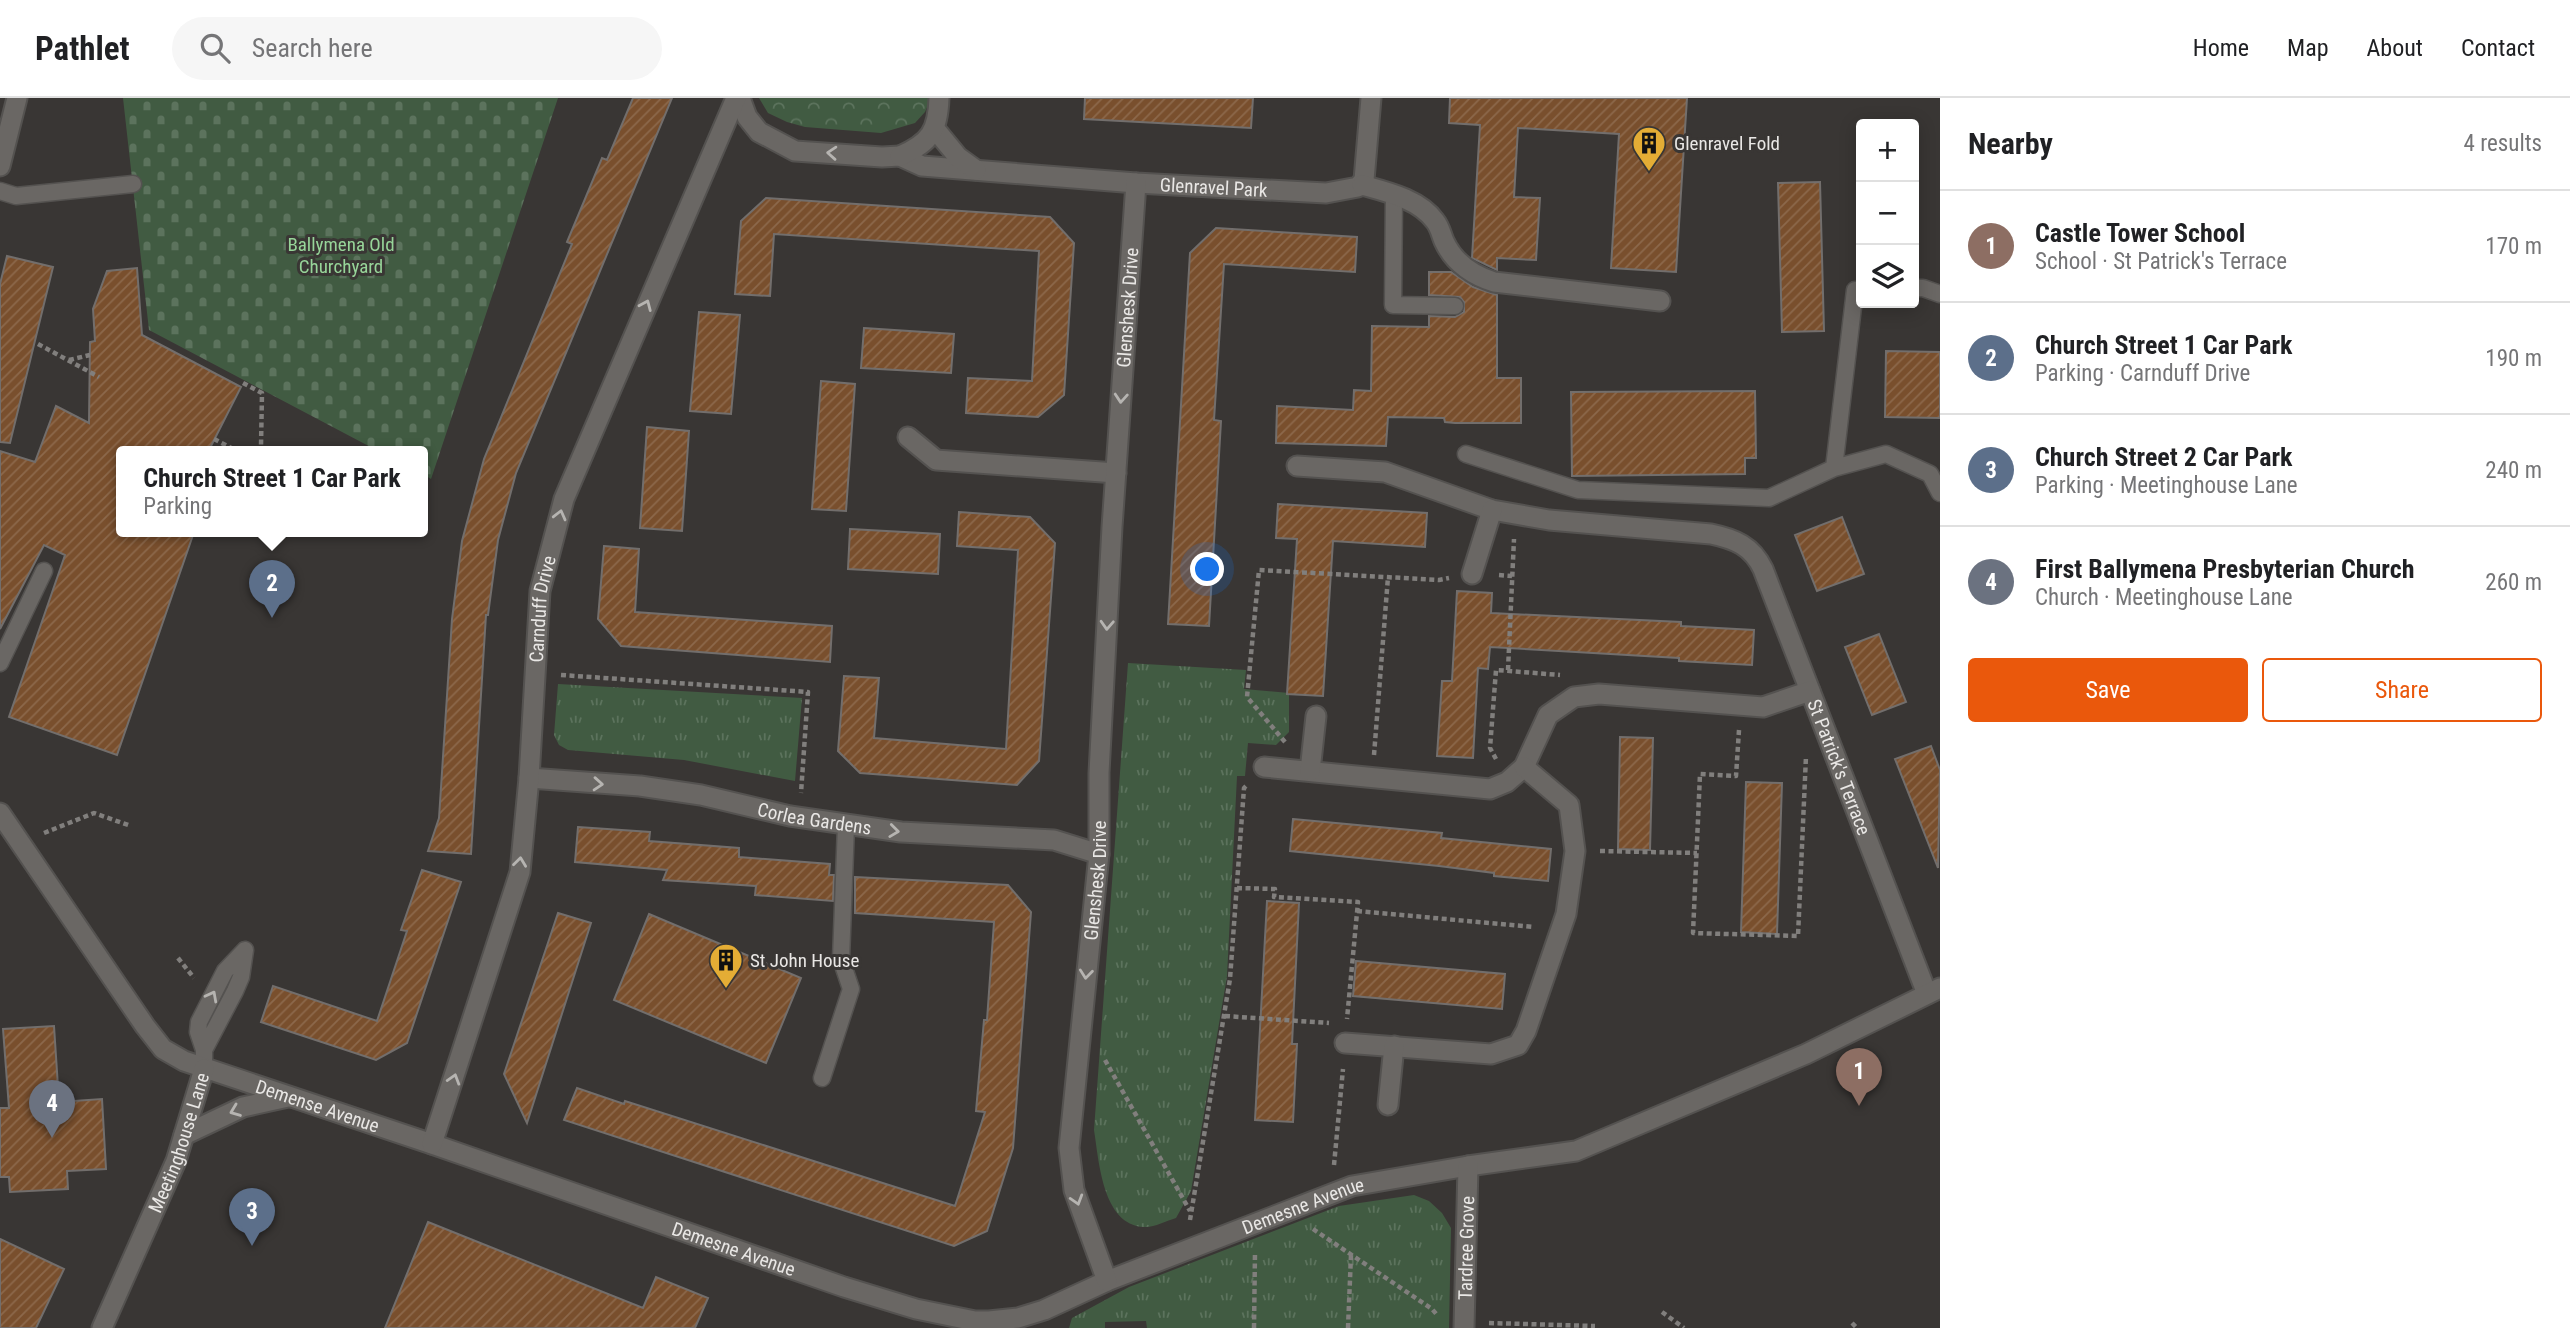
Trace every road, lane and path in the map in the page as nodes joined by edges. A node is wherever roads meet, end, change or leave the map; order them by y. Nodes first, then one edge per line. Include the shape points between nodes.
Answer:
1 (738, 98) edge
2 (939, 98) edge
3 (1371, 98) edge
4 (16, 100) edge
5 (935, 130) junction
6 (900, 156) junction
7 (0, 166) edge
8 (976, 170) junction
9 (1136, 183) junction
10 (133, 184) dead end
11 (1362, 185) junction
12 (0, 191) edge
13 (1394, 194) junction
14 (1919, 288) edge
15 (1856, 290) edge
16 (1940, 294) edge
17 (1660, 301) dead end
18 (1455, 306) dead end
19 (38, 344) dead end
20 (90, 355) dead end
21 (68, 360) junction
22 (99, 377) dead end
23 (243, 383) dead end
24 (908, 437) dead end
25 (214, 439) dead end
26 (227, 446) edge
27 (261, 446) dead end
28 (1466, 454) dead end
29 (1297, 466) dead end
30 (1834, 468) junction
31 (1116, 473) junction
32 (1940, 494) edge
33 (1492, 510) junction
34 (1516, 514) junction
35 (44, 571) dead end
36 (1472, 574) junction
37 (1511, 576) junction
38 (1388, 578) junction
39 (0, 663) edge
40 (1508, 670) junction
41 (535, 674) junction
42 (1810, 691) junction
43 (1574, 696) junction
44 (1315, 716) dead end
45 (1824, 727) junction
46 (1738, 744) dead end
47 (1264, 767) joint
48 (1524, 767) junction
49 (1311, 771) junction
50 (1372, 777) junction
51 (530, 778) junction
52 (1507, 782) junction
53 (0, 813) edge
54 (800, 817) junction
55 (846, 825) junction
56 (131, 826) dead end
57 (19, 842) junction
58 (1576, 851) junction
59 (1697, 853) junction
60 (1099, 854) junction
61 (1237, 888) junction
62 (1357, 911) junction
63 (1561, 930) junction
64 (1933, 991) edge
65 (1225, 1016) junction
66 (1346, 1034) junction
67 (1080, 1040) junction
68 (1394, 1046) junction
69 (204, 1059) junction
70 (822, 1078) dead end
71 (289, 1097) junction
72 (1388, 1105) dead end
73 (184, 1135) junction
74 (432, 1144) junction
75 (1468, 1166) junction
76 (1332, 1194) junction
77 (1191, 1212) junction
78 (1286, 1212) junction
79 (1255, 1223) junction
80 (1191, 1248) junction
81 (1351, 1255) junction
82 (1107, 1281) junction
83 (1044, 1310) junction
84 (1662, 1312) dead end
85 (1439, 1318) dead end
86 (1852, 1323) dead end
87 (1464, 1325) edge
88 (1595, 1326) dead end
89 (102, 1328) edge
90 (1051, 1328) edge
91 (1254, 1328) edge
92 (1349, 1328) edge
93 (1684, 1328) edge
94 (1857, 1328) edge

6 -> 1 street, Glenravel Park via 795,151 759,132
41 -> 1 street, Carnduff Drive via 540,592 564,499
2 - 5 street
3 - 11 street
4 - 7 street
5 - 6 street via 921,147
5 - 8 street
6 - 8 street, Glenravel Park via 922,166
8 - 9 street, Glenravel Park
9 - 11 street, Glenravel Park via 1326,193
9 -> 31 street, Glenshesk Drive
10 - 12 lane via 16,196
11 - 13 street
13 - 17 street via 1436,222 1454,257 1475,276
13 - 18 lane via 1393,305
14 - 16 lane
15 - 30 lane
19 - 21 path
20 - 21 path
21 - 22 path
23 - 27 path via 262,393
24 - 31 street via 936,460
25 - 26 path
28 - 30 lane via 1578,491 1769,498
29 - 33 street via 1385,472
30 - 32 lane via 1886,454 1930,474
31 -> 60 street, Glenshesk Drive via 1099,773
33 - 34 street
33 - 36 street
34 - 37 path
34 - 42 street via 1711,534 1738,542 1757,557 1763,569
35 - 39 lane
36 - 37 path
36 - 38 path via 1439,580
37 - 40 path
38 - 49 path via 1259,570 1247,697
38 - 50 path
40 - 43 path via 1560,674
40 - 52 path via 1496,670 1490,748
41 - 51 street, Carnduff Drive
41 - 54 path via 808,692
42 - 43 street, St Patrick's Terrace via 1763,708 1599,694
42 - 45 street, St Patrick's Terrace
43 - 48 street via 1548,715
44 - 49 street
45 - 59 path via 1806,745 1798,936 1693,933
45 - 64 street, St Patrick's Terrace
46 - 59 path via 1736,775 1700,774
47 - 49 street
47 - 61 path via 1244,788
48 - 52 street
48 - 58 street via 1569,805
49 - 50 street
50 - 52 street via 1490,789
51 -> 54 street, Corlea Gardens via 640,786
74 -> 51 street, Carnduff Drive via 520,872
53 - 57 street, Meetinghouse Lane
54 - 55 street, Corlea Gardens
55 -> 60 street, Corlea Gardens via 1054,840
55 - 70 lane via 841,959 852,989
56 - 57 path via 94,813
57 - 69 street, Meetinghouse Lane via 163,1049
58 - 59 path
58 - 63 street
60 -> 67 street, Glenshesk Drive
61 - 62 path via 1275,889 1274,897 1358,902
61 - 65 path
62 - 63 path
62 - 66 path
63 - 68 street via 1518,1045 1491,1054
64 - 75 street, Demesne Avenue via 1806,1054 1576,1151
65 - 66 path
65 - 77 path
66 - 68 street
66 - 76 path
67 - 77 path via 1107,1061
67 -> 82 street, Glenshesk Drive via 1070,1168
68 - 72 street
69 -> 69 lane via 199,1022 225,971 245,950 241,977
69 - 71 street, Demense Avenue
69 - 73 street, Meetinghouse Lane
71 -> 73 street via 243,1107
71 - 74 street, Demense Avenue
73 - 89 street, Meetinghouse Lane
74 - 83 street, Demesne Avenue via 916,1309 975,1321 1018,1318
75 - 76 street, Demesne Avenue via 1352,1186
75 - 87 street, Tardree Grove
76 - 78 street, Demesne Avenue
77 - 80 path
78 - 79 street, Demesne Avenue
78 - 81 path
79 - 80 street, Demesne Avenue
79 - 91 path
80 - 82 street, Demesne Avenue
81 - 85 path
81 - 92 path
82 - 83 street, Demesne Avenue
83 - 90 street
84 - 93 path
86 - 94 path
87 - 88 path

